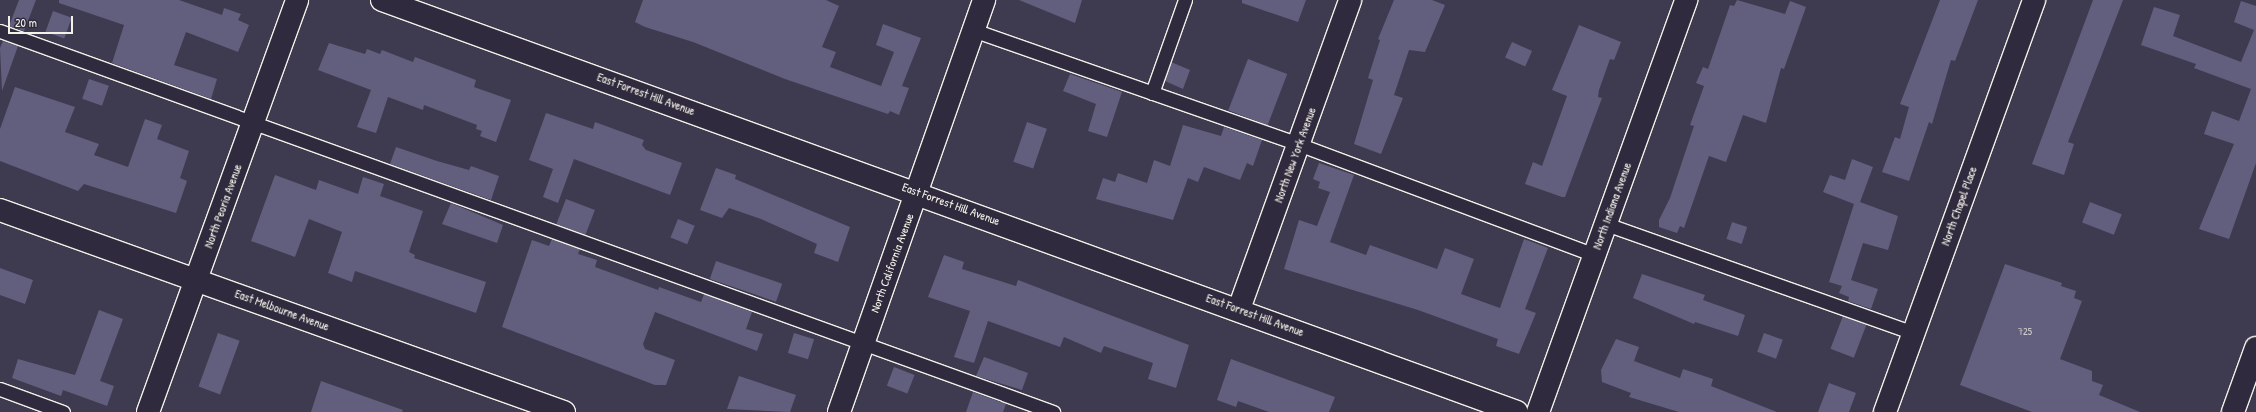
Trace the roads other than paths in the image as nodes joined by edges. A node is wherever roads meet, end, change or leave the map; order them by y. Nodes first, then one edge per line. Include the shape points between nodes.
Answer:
1 (297, 0) edge
2 (382, 0) edge
3 (984, 0) edge
4 (1185, 0) edge
5 (1350, 0) edge
6 (1686, 0) edge
7 (2034, 0) edge
8 (973, 30) junction
9 (0, 31) edge
10 (1152, 93) junction
11 (253, 123) junction
12 (1298, 144) junction
13 (918, 192) junction
14 (0, 210) edge
15 (1606, 224) junction
16 (1595, 255) junction
17 (196, 279) junction
18 (1239, 310) junction
19 (1914, 333) junction
20 (863, 344) junction
21 (2256, 348) edge
22 (0, 389) edge
23 (63, 412) edge
24 (148, 412) edge
25 (564, 412) edge
26 (839, 412) edge
27 (1053, 412) edge
28 (1517, 412) edge
29 (1538, 412) edge
30 (1885, 412) edge
31 (2233, 412) edge

1 - 11 street, North Peoria Avenue
2 - 13 street, East Forrest Hill Avenue
3 - 8 street, North California Avenue
4 - 10 lane
5 - 12 street, North New York Avenue
6 - 15 street, North Indiana Avenue
7 - 19 street, North Chapel Place
8 - 10 lane
8 - 13 street, North California Avenue
9 - 11 lane
10 - 12 lane
11 - 17 street, North Peoria Avenue
11 - 20 lane
12 - 16 lane
12 - 18 street, North New York Avenue
13 - 18 street, East Forrest Hill Avenue
13 - 20 street, North California Avenue
14 - 17 street, East Melbourne Avenue
15 - 16 street, North Indiana Avenue
15 - 19 lane
16 - 29 street, North Indiana Avenue
17 - 24 street, North Peoria Avenue
17 - 25 street, East Melbourne Avenue
18 - 28 street, East Forrest Hill Avenue
19 - 30 street, North Chapel Place
20 - 26 street, North California Avenue
20 - 27 lane
21 - 31 street
22 - 23 lane

